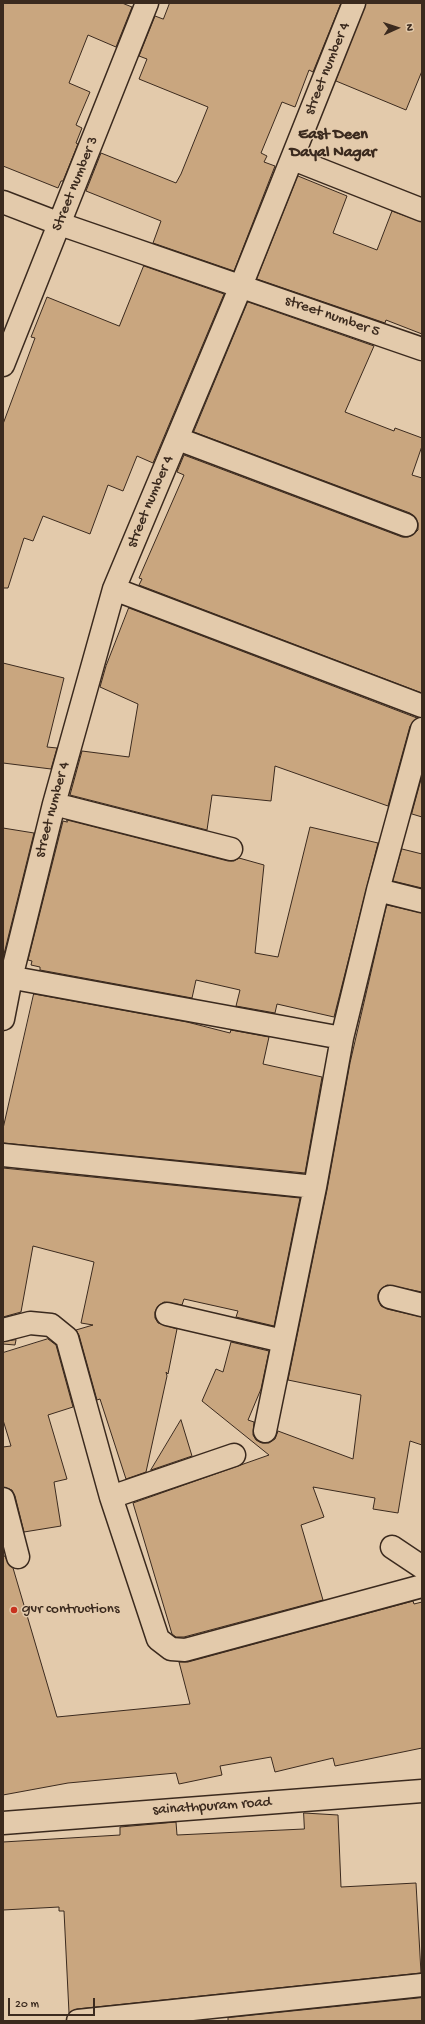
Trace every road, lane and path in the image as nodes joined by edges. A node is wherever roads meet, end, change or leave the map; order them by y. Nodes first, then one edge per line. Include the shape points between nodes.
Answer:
1 (147, 3) edge
2 (354, 3) edge
3 (292, 159) junction
4 (3, 202) edge
5 (422, 210) edge
6 (60, 224) junction
7 (241, 286) junction
8 (422, 349) edge
9 (3, 365) edge
10 (178, 439) junction
11 (406, 525) dead end
12 (114, 590) junction
13 (422, 706) edge
14 (422, 729) edge
15 (54, 804) junction
16 (231, 849) dead end
17 (378, 890) junction
18 (422, 901) edge
19 (7, 977) edge
20 (3, 1019) edge
21 (342, 1038) junction
22 (3, 1156) edge
23 (315, 1187) junction
24 (390, 1297) dead end
25 (422, 1305) edge
26 (167, 1314) dead end
27 (3, 1330) edge
28 (283, 1341) junction
29 (265, 1431) dead end
30 (234, 1455) dead end
31 (112, 1497) junction
32 (3, 1499) edge
33 (392, 1547) dead end
34 (18, 1557) dead end
35 (422, 1567) edge
36 (422, 1586) edge
37 (422, 1791) edge
38 (3, 1823) edge
39 (422, 1984) edge
40 (78, 2021) edge

1 - 6 street, Street number 3
2 - 3 street, street number 4
3 - 5 street
3 - 7 street, street number 4
4 - 6 street, street number 5
6 - 7 street, street number 5
6 - 9 street, Street number 3
7 - 8 street, street number 5
7 - 10 street, street number 4
10 - 11 street
10 - 12 street, street number 4
12 - 13 street
12 - 15 street, street number 4
14 - 17 street
15 - 16 street
15 - 19 street, street number 4
17 - 18 street
17 - 21 street
19 - 20 street, street number 4
19 - 21 street
21 - 23 street
22 - 23 street
23 - 28 street
24 - 25 street
26 - 28 street
27 - 31 street via 30,1323 51,1325 67,1338
28 - 29 street
30 - 31 street
31 - 36 street via 158,1638 171,1649 185,1650
32 - 34 street
33 - 35 street
37 - 38 street, sainathpuram road
39 - 40 street

